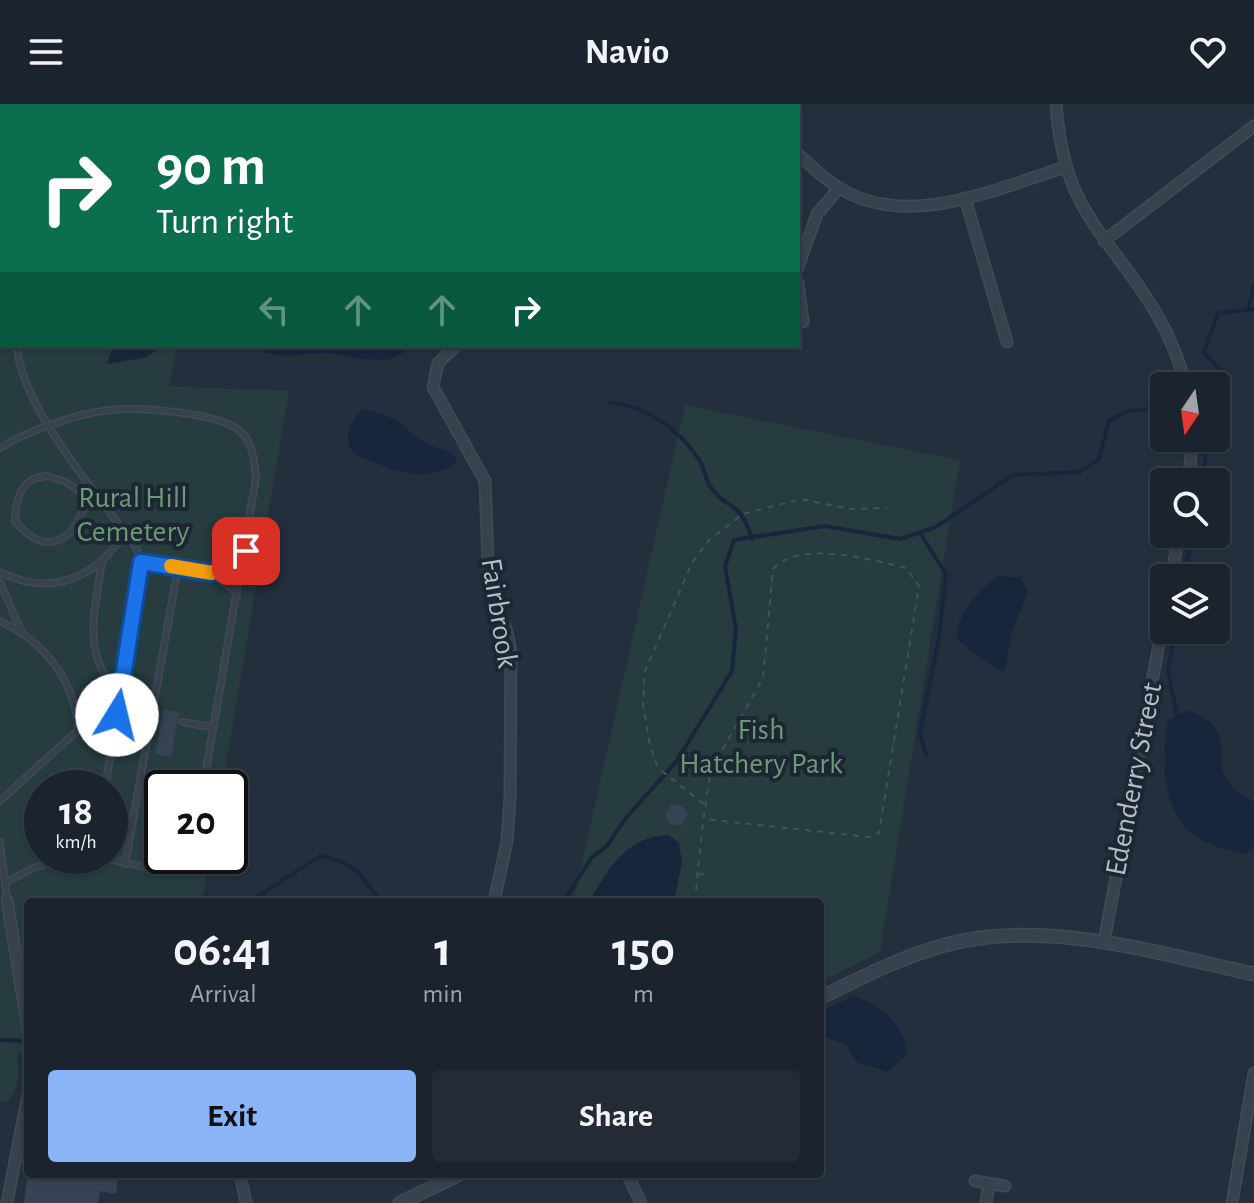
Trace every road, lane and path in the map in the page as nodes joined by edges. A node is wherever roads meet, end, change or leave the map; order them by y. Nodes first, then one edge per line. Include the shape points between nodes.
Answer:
1 (1056, 104) edge
2 (1254, 126) edge
3 (800, 156) edge
4 (1066, 167) junction
5 (839, 188) junction
6 (965, 198) junction
7 (1104, 241) junction
8 (800, 261) edge
9 (800, 299) edge
10 (803, 322) dead end
11 (1007, 342) dead end
12 (17, 348) edge
13 (454, 348) edge
14 (1182, 372) edge
15 (49, 427) junction
16 (0, 448) edge
17 (97, 494) junction
18 (87, 496) junction
19 (887, 508) dead end
20 (125, 531) junction
21 (246, 551) junction
22 (102, 562) junction
23 (141, 562) junction
24 (178, 568) junction
25 (0, 572) edge
26 (212, 573) junction
27 (0, 582) edge
28 (237, 596) junction
29 (0, 621) edge
30 (21, 631) junction
31 (1159, 644) edge
32 (121, 691) junction
33 (182, 722) dead end
34 (212, 727) junction
35 (78, 732) junction
36 (108, 770) edge
37 (206, 770) edge
38 (0, 801) edge
39 (706, 805) junction
40 (704, 819) junction
41 (0, 842) edge
42 (128, 847) edge
43 (24, 873) edge
44 (697, 874) junction
45 (709, 875) dead end
46 (5, 883) junction
47 (4, 896) edge
48 (495, 898) edge
49 (695, 898) edge
50 (1104, 942) junction
51 (1254, 974) edge
52 (824, 996) edge
53 (24, 1008) edge
54 (1254, 1073) edge
55 (24, 1127) edge
56 (241, 1178) edge
57 (444, 1178) edge
58 (629, 1178) edge
59 (975, 1181) dead end
60 (989, 1184) junction
61 (1005, 1186) dead end
62 (7, 1203) edge
63 (246, 1203) edge
64 (400, 1203) edge
65 (641, 1203) edge
66 (986, 1203) edge
67 (1232, 1203) edge

1 - 4 street
2 - 7 street
3 - 5 street
4 - 6 street
4 - 7 street
5 - 6 street via 896,206
5 - 8 street via 817,214
6 - 11 street
7 - 14 street via 1159,316
9 - 10 street
12 - 15 lane
13 - 48 street, Fairbrook via 438,363 433,387 485,481 489,589 511,652 510,798
15 - 16 lane via 20,435
15 - 17 lane
15 - 21 lane via 107,410 228,423 244,434 253,454 256,478
17 - 18 lane
17 - 20 lane
18 - 18 lane via 66,482 33,477 15,502 15,521 28,537 59,541 72,531
19 - 39 path via 850,509 801,499 743,514 709,540 686,574 645,671 645,724 658,768
20 - 22 lane
20 - 23 lane
21 - 26 lane
21 - 28 lane
22 - 25 lane via 65,583 42,585
22 - 32 lane via 92,637 97,661
23 - 24 lane
23 - 32 lane
24 - 26 lane
24 - 42 lane
26 - 28 lane via 227,580
27 - 30 lane
28 - 34 lane
29 - 30 lane
30 - 35 lane via 45,651 69,684
31 - 50 street, Edenderry Street
32 - 35 lane
32 - 36 lane
33 - 34 lane
34 - 37 lane
35 - 38 lane
39 - 40 path
39 - 40 path via 711,770 763,678 773,569 786,559 840,553 906,568 919,586 879,833 869,837
40 - 44 path
41 - 46 lane
43 - 46 lane
44 - 45 path
44 - 49 path
46 - 47 lane
47 - 53 street
50 - 51 street
50 - 52 street via 1011,936 943,946
54 - 67 street
55 - 62 street
56 - 63 street
57 - 64 street
58 - 65 street
59 - 60 street
60 - 61 street
60 - 66 street

